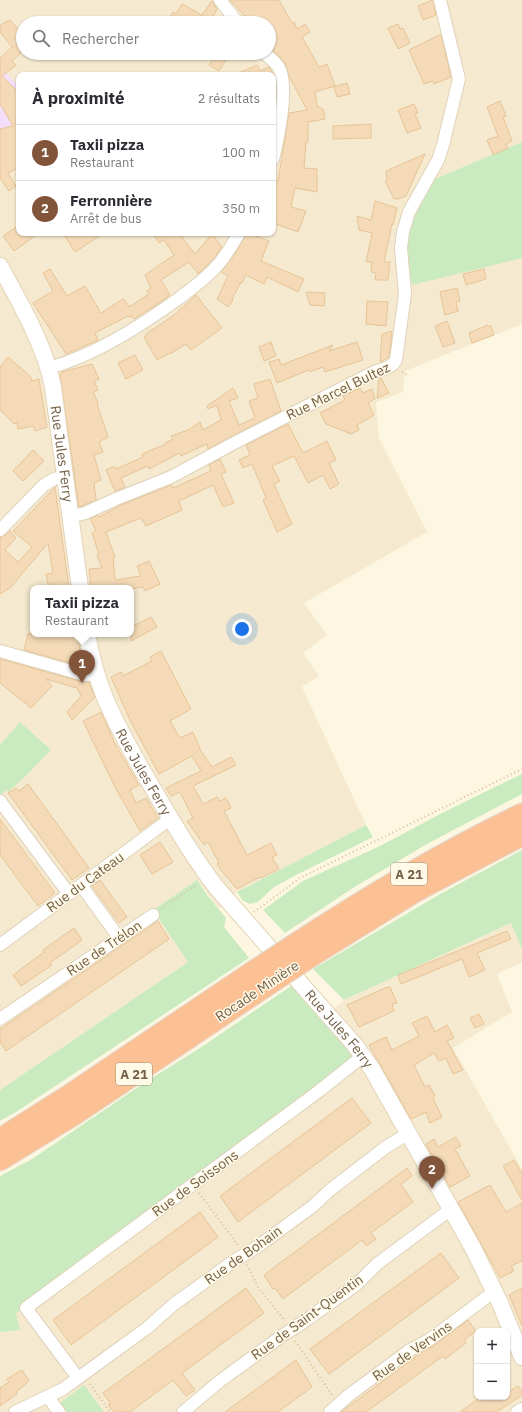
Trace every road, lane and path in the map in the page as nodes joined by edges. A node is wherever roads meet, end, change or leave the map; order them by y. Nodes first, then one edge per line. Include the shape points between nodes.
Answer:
1 (220, 0) edge
2 (440, 0) edge
3 (233, 16) edge
4 (272, 60) edge
5 (276, 146) edge
6 (237, 236) edge
7 (0, 266) edge
8 (49, 368) junction
9 (65, 476) junction
10 (70, 517) junction
11 (0, 530) edge
12 (80, 585) edge
13 (88, 637) edge
14 (0, 651) edge
15 (96, 674) junction
16 (522, 769) edge
17 (0, 801) edge
18 (522, 814) edge
19 (170, 819) junction
20 (522, 835) edge
21 (208, 877) junction
22 (82, 885) junction
23 (69, 894) junction
24 (153, 915) joint
25 (244, 920) junction
26 (119, 938) junction
27 (0, 945) edge
28 (306, 948) junction
29 (260, 978) junction
30 (0, 1019) edge
31 (363, 1056) junction
32 (409, 1133) junction
33 (0, 1139) edge
34 (0, 1160) edge
35 (192, 1185) junction
36 (451, 1209) junction
37 (244, 1255) junction
38 (495, 1291) junction
39 (290, 1330) junction
40 (522, 1357) edge
41 (81, 1376) junction
42 (48, 1397) junction
43 (334, 1408) edge
44 (522, 1409) edge
45 (16, 1412) edge
46 (59, 1412) edge
47 (110, 1412) edge
48 (183, 1412) edge
49 (517, 1412) edge

1 - 3 street
2 - 10 street, Rue Marcel Bultez via 459,79 438,160 409,212 403,232 405,294 395,363 171,477 85,514
4 - 5 street via 278,66 283,81 280,129
6 - 8 street via 214,269 161,311 113,341
7 - 8 street, Rue Jules Ferry
8 - 9 street, Rue Jules Ferry
9 - 10 street, Rue Jules Ferry
9 - 11 street via 44,485
10 - 12 street, Rue Jules Ferry
13 - 15 street, Rue Jules Ferry
14 - 15 street via 85,675
15 - 19 street, Rue Jules Ferry via 123,736
16 - 25 path via 300,878
17 - 23 street
18 - 28 highway, Rocade Minière / A 21 via 410,873
19 - 21 street, Rue Jules Ferry
19 - 22 street, Rue du Cateau
20 - 28 highway, Rocade Minière / A 21
21 - 24 path, Rue de Trélon
21 - 25 street, Rue Jules Ferry
22 - 23 street, Rue du Cateau
22 - 26 street
23 - 27 street, Rue du Cateau
24 - 26 street, Rue de Trélon
25 - 31 street, Rue Jules Ferry
26 - 30 street, Rue de Trélon
28 - 29 highway, Rocade Minière / A 21, bridge
29 - 33 highway, Rocade Minière / A 21
29 - 34 highway, Rocade Minière / A 21 via 75,1114
31 - 32 street, Rue Jules Ferry
31 - 35 street, Rue de Soissons
32 - 36 street, Rue Jules Ferry
32 - 37 street, Rue de Bohain via 386,1147 313,1206
35 - 37 path
35 - 41 street, Rue de Soissons via 26,1308
36 - 38 street, Rue Jules Ferry
36 - 39 street, Rue de Saint-Quentin via 377,1264 357,1284
37 - 39 path via 258,1287
37 - 41 street, Rue de Bohain via 174,1304 148,1328
38 - 40 street, Rue Jules Ferry
38 - 43 street, Rue de Vervins via 429,1340 410,1350
39 - 43 path
39 - 48 street, Rue de Saint-Quentin via 220,1381
41 - 42 street, Rue de Bohain
41 - 47 path
42 - 45 street, Rue de Bohain
42 - 46 street
44 - 49 street

